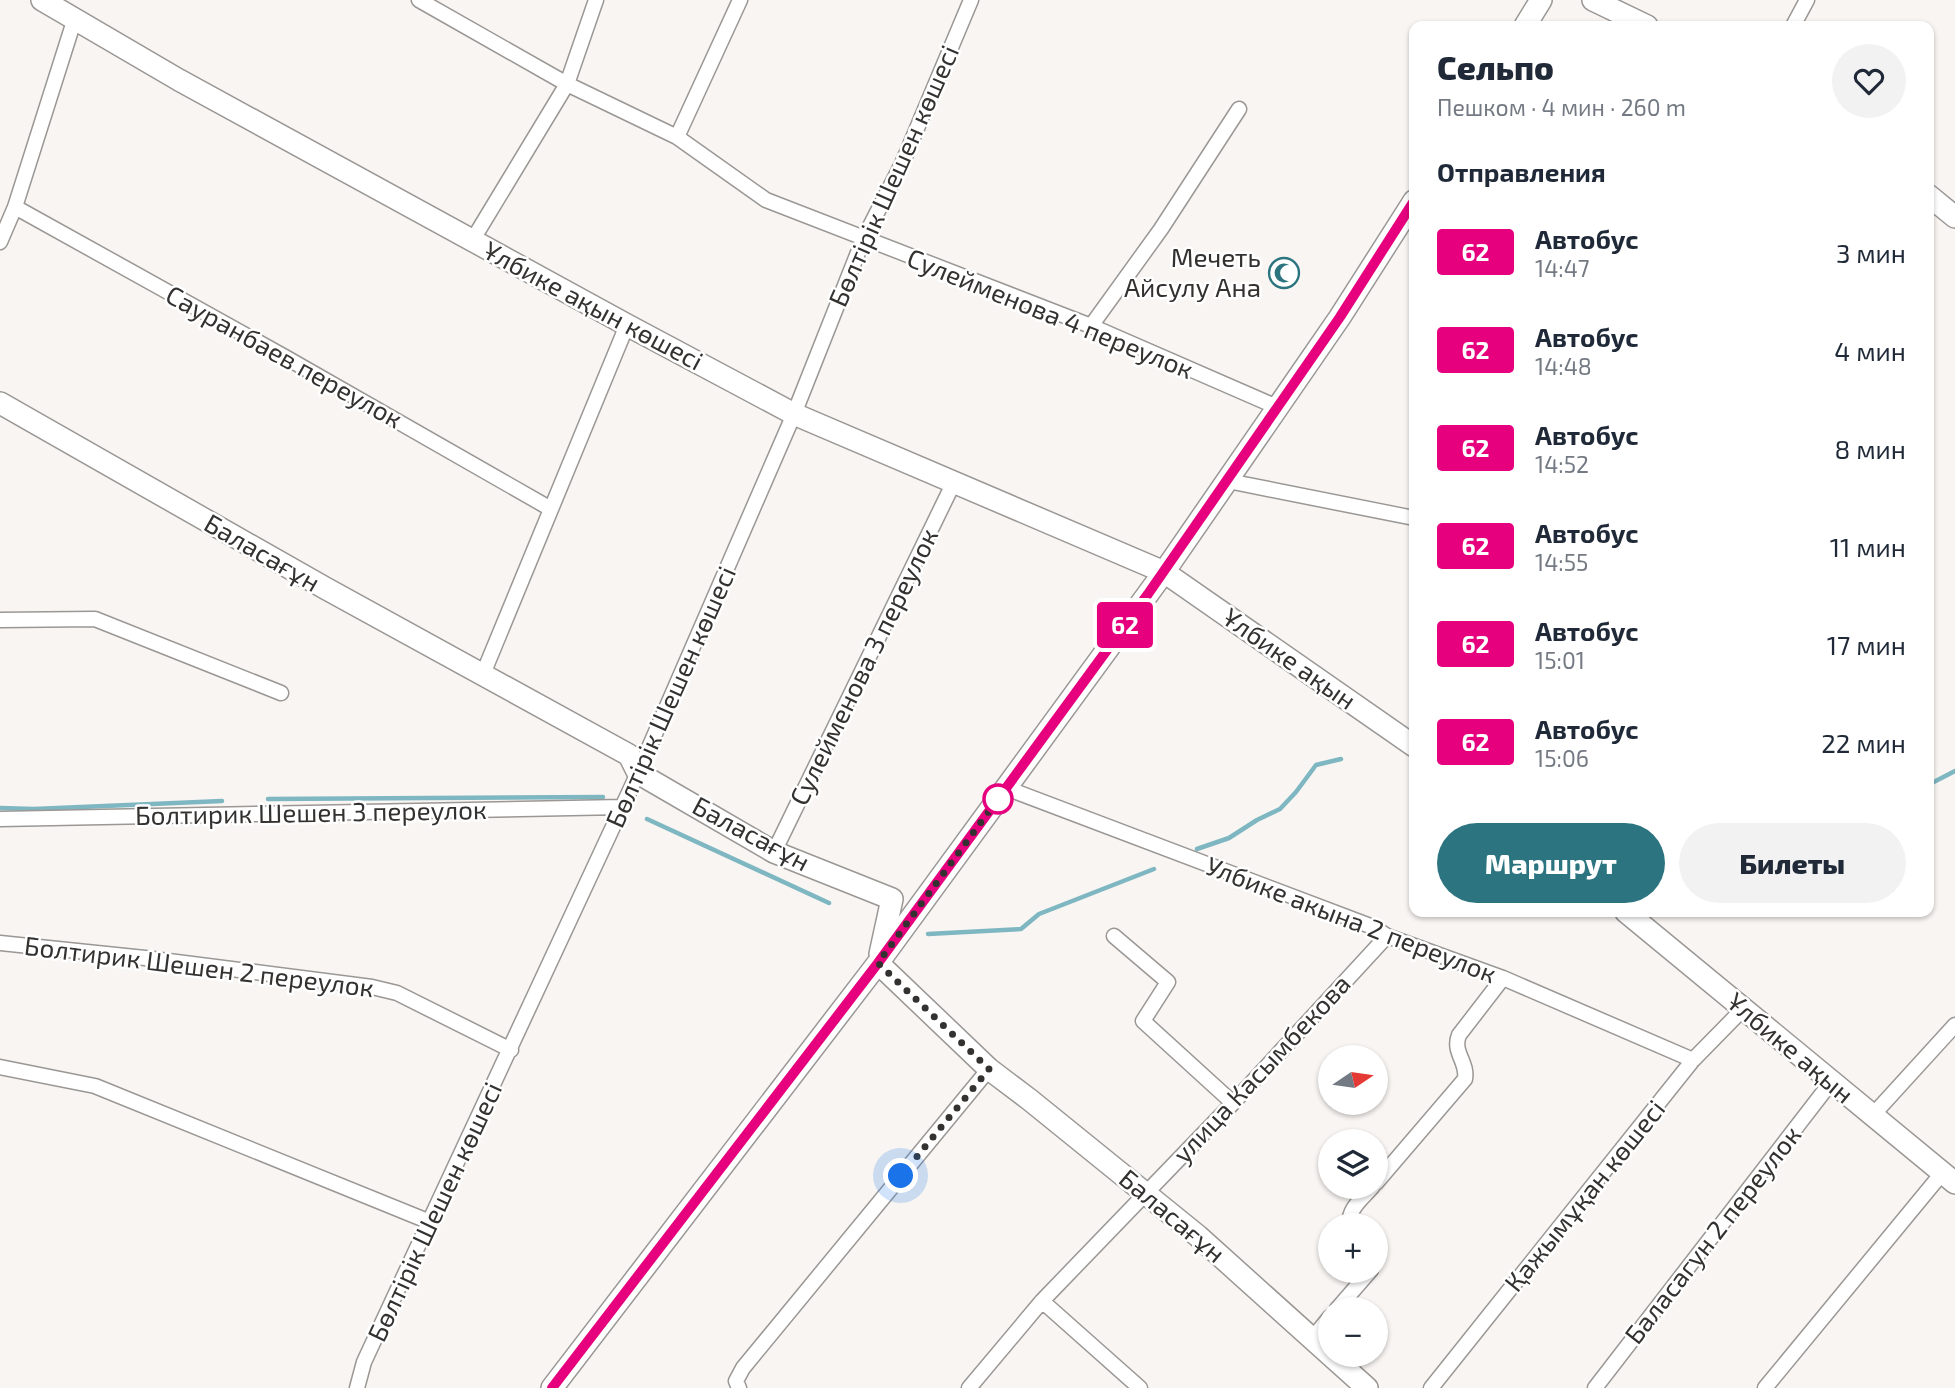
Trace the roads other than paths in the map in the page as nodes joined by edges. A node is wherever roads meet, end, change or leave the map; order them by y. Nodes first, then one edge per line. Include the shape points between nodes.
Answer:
1 (41, 0) edge
2 (419, 0) edge
3 (596, 0) edge
4 (740, 0) edge
5 (971, 0) edge
6 (1541, 0) edge
7 (1594, 0) edge
8 (1807, 0) edge
9 (74, 21) junction
10 (1528, 21) edge
11 (1637, 21) edge
12 (1796, 21) edge
13 (566, 84) junction
14 (1239, 109) dead end
15 (677, 137) junction
16 (15, 207) junction
17 (1409, 209) edge
18 (472, 240) junction
19 (863, 240) junction
20 (0, 242) edge
21 (627, 325) junction
22 (1091, 326) junction
23 (0, 403) edge
24 (1277, 407) junction
25 (793, 414) junction
26 (1228, 481) junction
27 (954, 482) junction
28 (551, 509) junction
29 (1409, 517) edge
30 (1164, 572) junction
31 (0, 620) edge
32 (483, 674) junction
33 (281, 693) dead end
34 (1409, 743) edge
35 (638, 773) junction
36 (1006, 788) junction
37 (622, 807) junction
38 (0, 819) edge
39 (774, 852) junction
40 (1632, 917) edge
41 (1114, 936) dead end
42 (1387, 936) junction
43 (0, 943) edge
44 (878, 963) junction
45 (1503, 978) junction
46 (1743, 1009) junction
47 (1955, 1025) edge
48 (511, 1050) junction
49 (1693, 1060) junction
50 (0, 1067) edge
51 (989, 1069) junction
52 (1832, 1082) junction
53 (1233, 1102) junction
54 (1872, 1116) junction
55 (1388, 1169) edge
56 (1949, 1178) edge
57 (1145, 1193) junction
58 (1362, 1199) edge
59 (1351, 1213) edge
60 (430, 1222) junction
61 (1360, 1283) edge
62 (1347, 1297) edge
63 (1042, 1301) junction
64 (1318, 1332) edge
65 (1312, 1339) junction
66 (738, 1384) edge
67 (357, 1388) edge
68 (552, 1388) edge
69 (969, 1388) edge
70 (1140, 1388) edge
71 (1367, 1388) edge
72 (1432, 1388) edge
73 (1595, 1388) edge
74 (1765, 1388) edge

1 - 9 main road, Ұлбике ақын көшесі
2 - 13 street, Сулейменова 4 переулок
3 - 13 street
4 - 15 street
5 - 19 street, Бөлтірік Шешен көшесі via 902,164
6 - 10 main road
7 - 11 main road
8 - 12 street
9 - 16 street
9 - 18 main road, Ұлбике ақын көшесі
13 - 15 street, Сулейменова 4 переулок
13 - 18 street
14 - 22 street
15 - 19 street, Сулейменова 4 переулок via 766,200
16 - 20 street
16 - 28 street, Сауранбаев переулок
17 - 24 main road
18 - 21 main road, Ұлбике ақын көшесі
19 - 22 street, Сулейменова 4 переулок
19 - 25 street, Бөлтірік Шешен көшесі
21 - 25 main road, Ұлбике ақын көшесі
21 - 28 street
22 - 24 street, Сулейменова 4 переулок
23 - 32 main road, Баласағұн
24 - 26 main road
25 - 27 main road, Ұлбике ақын көшесі
25 - 35 street, Бөлтірік Шешен көшесі
26 - 29 street
26 - 30 main road
27 - 30 main road, Ұлбике ақын көшесі
27 - 39 street, Сулейменова 3 переулок
28 - 32 street
30 - 34 main road, Ұлбике ақын
30 - 36 main road
31 - 33 street via 95,619
32 - 35 main road, Баласағұн via 629,755
35 - 37 street, Бөлтірік Шешен көшесі
35 - 39 main road, Баласағұн
36 - 42 street, Улбике акына 2 переулок
36 - 44 main road
37 - 38 street, Болтирик Шешен 3 переулок
37 - 48 street, Бөлтірік Шешен көшесі
39 - 44 main road, Баласағұн via 892,899
40 - 46 main road, Ұлбике ақын
41 - 53 street via 1168,982 1143,1021
42 - 45 street, Улбике акына 2 переулок
42 - 53 street, улица Касымбекова
43 - 48 street, Болтирик Шешен 2 переулок via 372,987 397,993
44 - 51 main road, Баласағұн
44 - 68 main road
45 - 49 street, Улбике акына 2 переулок
45 - 55 street via 1459,1035 1457,1051 1467,1069 1465,1079
46 - 49 street, Қажымұқан көшесі
46 - 52 main road, Ұлбике ақын
47 - 54 street
48 - 60 street, Бөлтірік Шешен көшесі
49 - 72 street, Қажымұқан көшесі
50 - 60 street via 94,1086
51 - 57 main road, Баласағұн
51 - 66 street via 743,1368
52 - 54 main road, Ұлбике ақын
52 - 73 street, Баласагун 2 переулок
53 - 57 street, улица Касымбекова
54 - 56 main road, Ұлбике ақын
56 - 74 street
57 - 63 street, улица Касымбекова
57 - 65 main road, Баласағұн
58 - 59 street
60 - 67 street, Бөлтірік Шешен көшесі via 364,1362
61 - 62 street
63 - 69 street, улица Касымбекова
63 - 70 street
64 - 65 street
65 - 71 main road, Баласағұн

